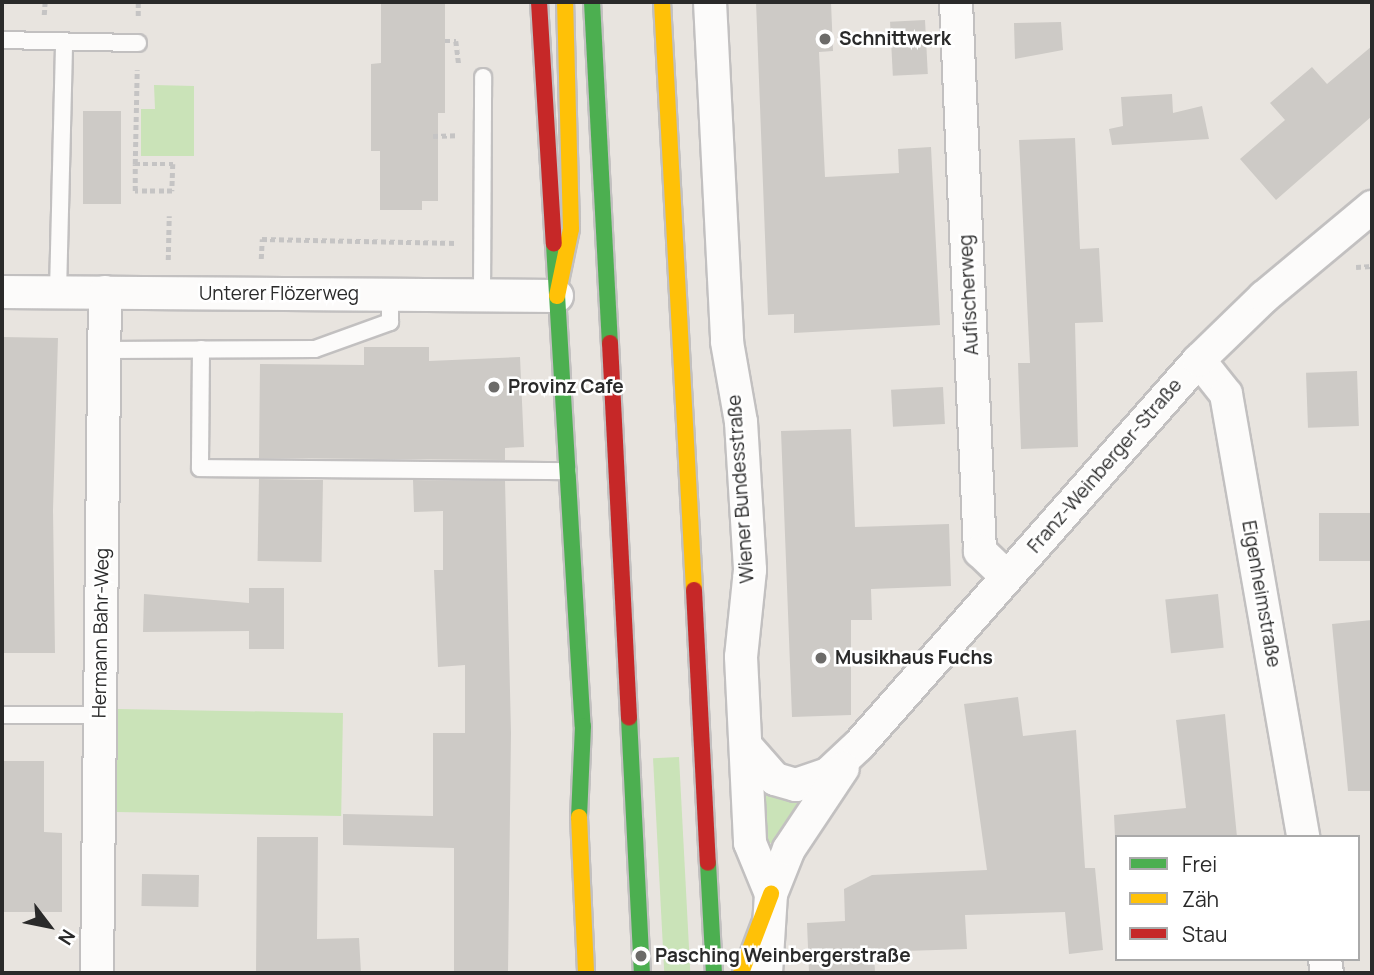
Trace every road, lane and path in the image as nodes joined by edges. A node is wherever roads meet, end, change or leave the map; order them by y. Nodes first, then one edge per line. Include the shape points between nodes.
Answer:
1 (539, 2) edge
2 (565, 2) edge
3 (592, 2) edge
4 (662, 2) edge
5 (710, 2) edge
6 (956, 2) edge
7 (2, 40) edge
8 (64, 41) junction
9 (138, 43) joint
10 (483, 77) dead end
11 (135, 164) junction
12 (1372, 208) edge
13 (169, 216) dead end
14 (168, 268) dead end
15 (2, 292) edge
16 (58, 292) junction
17 (105, 292) junction
18 (390, 295) junction
19 (482, 295) junction
20 (557, 296) junction
21 (201, 349) junction
22 (104, 350) junction
23 (1199, 360) junction
24 (568, 471) junction
25 (1007, 577) junction
26 (2, 715) edge
27 (99, 715) junction
28 (859, 745) junction
29 (746, 746) junction
30 (1303, 835) edge
31 (771, 894) junction
32 (97, 973) edge
33 (586, 973) edge
34 (642, 973) edge
35 (714, 973) edge
36 (741, 973) edge
37 (766, 973) edge

1 - 20 main road
2 - 20 main road via 570,229
3 - 34 main road
4 - 35 main road
5 - 29 street, Wiener Bundesstraße via 727,342 741,422 750,569 741,657
6 - 25 street, Aufischerweg via 980,551
7 - 8 lane
8 - 9 lane
8 - 16 lane
9 - 11 path
10 - 19 lane
11 - 11 path via 173,164 172,191 135,191
12 - 23 street, Franz-Weinberger-Straße via 1264,297
13 - 14 path
15 - 16 street, Unterer Flözerweg
16 - 17 street, Unterer Flözerweg
17 - 18 street, Unterer Flözerweg
17 - 22 street, Hermann Bahr-Weg
18 - 19 street, Unterer Flözerweg
18 - 21 lane via 390,322 315,349
19 - 20 street, Unterer Flözerweg
20 - 24 main road
21 - 22 lane
21 - 24 lane via 200,468
22 - 27 street, Hermann Bahr-Weg
23 - 25 street, Franz-Weinberger-Straße
23 - 30 street, Eigenheimstraße via 1226,394
24 - 33 main road via 583,726 578,827
25 - 28 street, Franz-Weinberger-Straße
26 - 27 lane
27 - 32 street, Hermann Bahr-Weg
28 - 29 street, Franz-Weinberger-Straße via 828,774 796,785 775,779
28 - 31 street, Franz-Weinberger-Straße via 789,849
29 - 31 street, Wiener Bundesstraße via 750,843
31 - 36 main road
31 - 37 street, Wiener Bundesstraße

